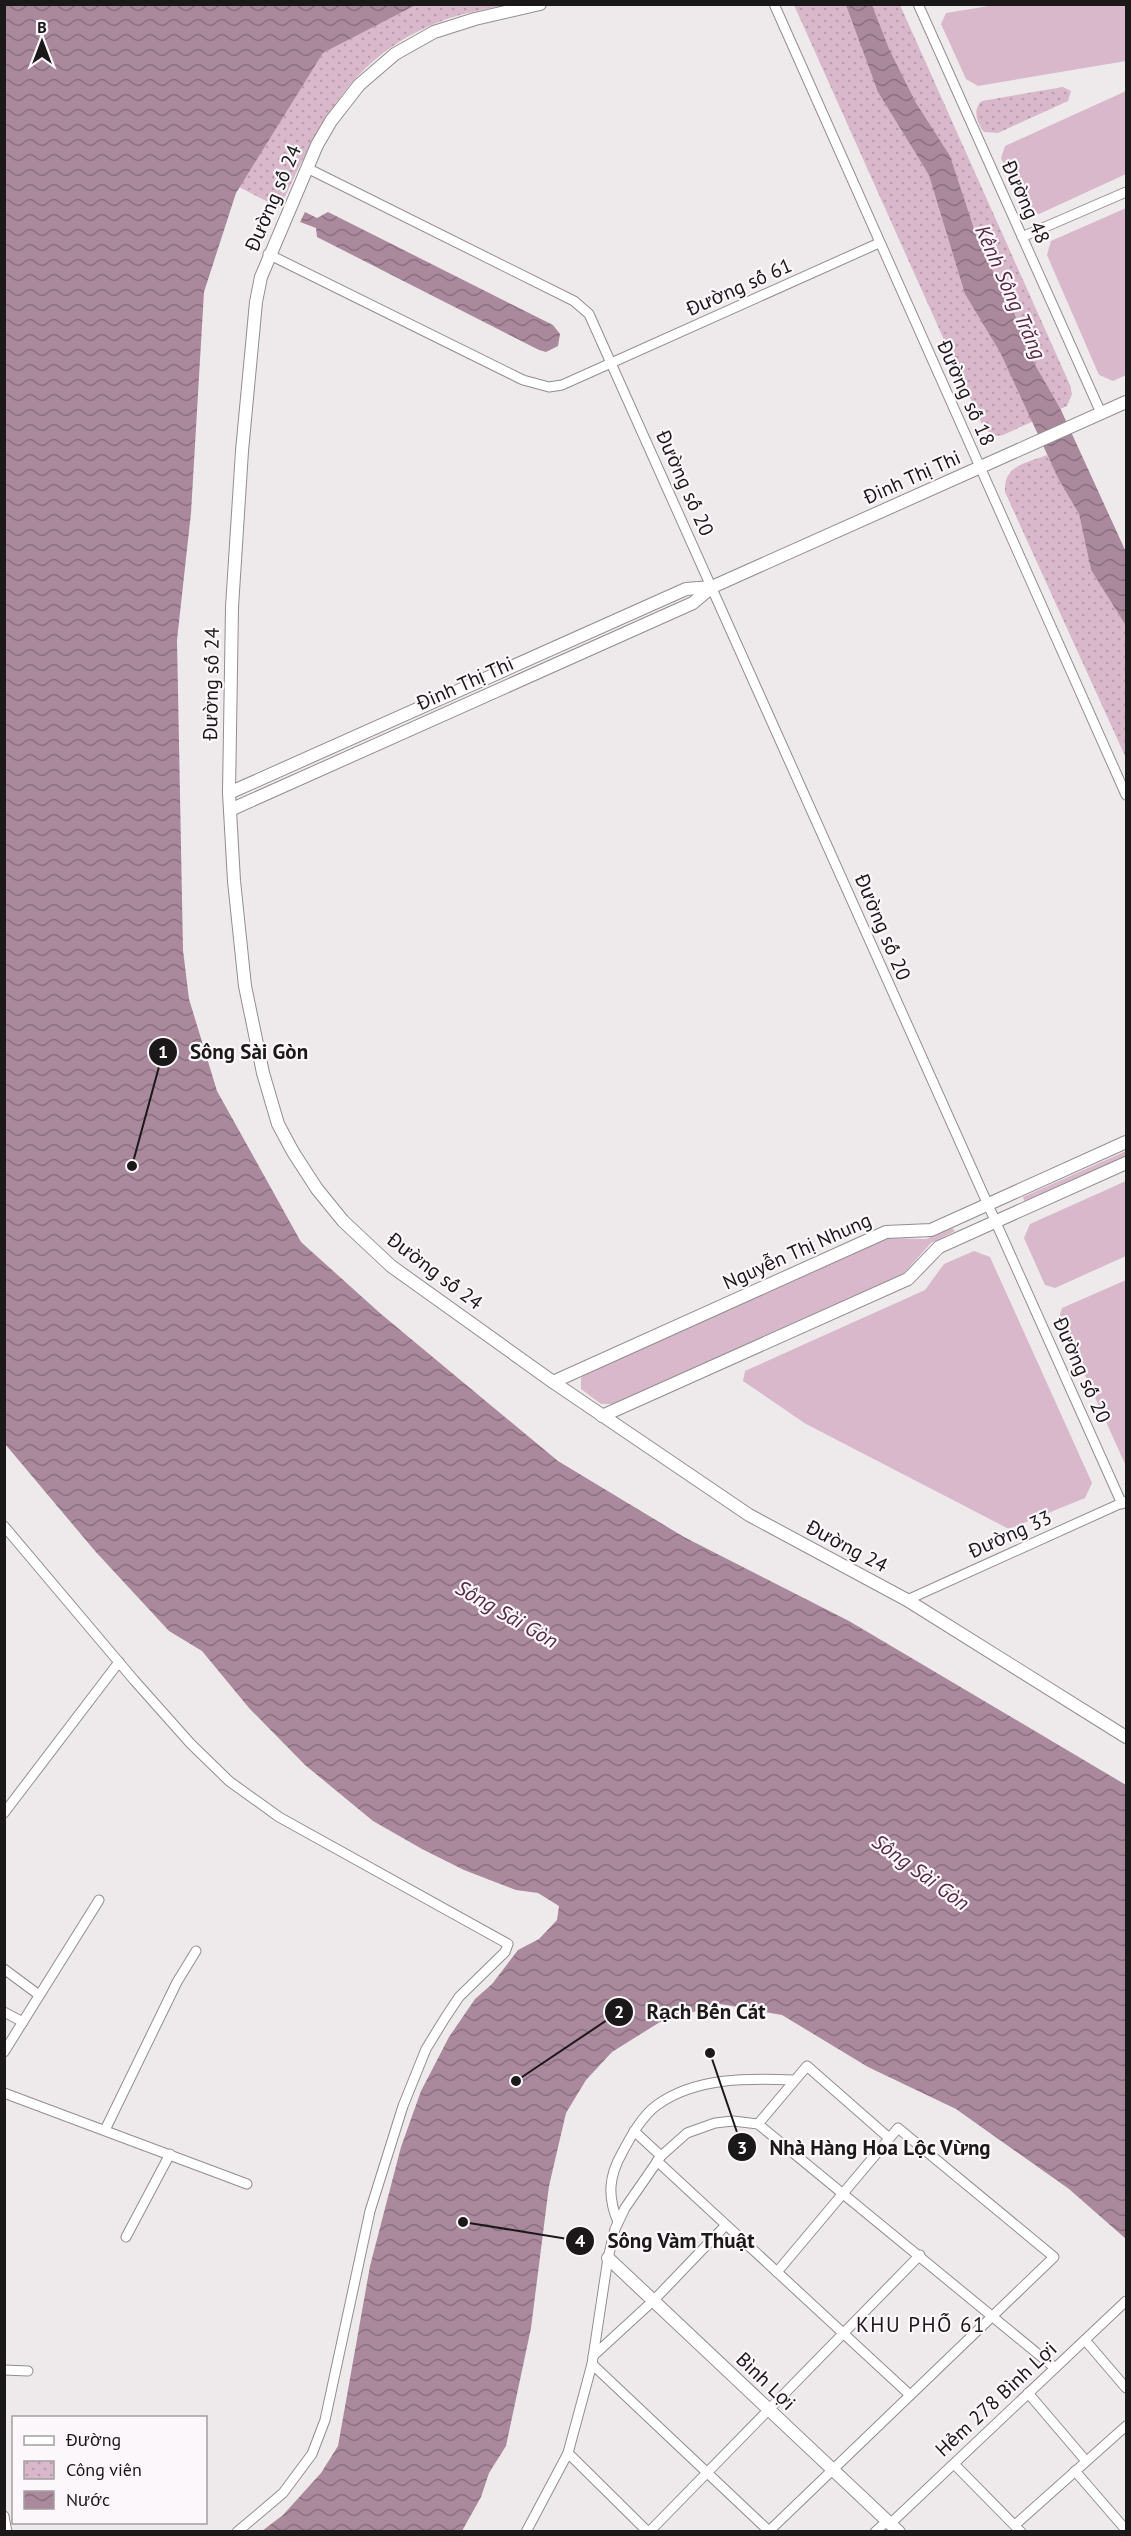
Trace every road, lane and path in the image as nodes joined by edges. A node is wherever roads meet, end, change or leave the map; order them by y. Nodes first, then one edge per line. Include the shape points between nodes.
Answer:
1 (540, 4) edge
2 (774, 4) edge
3 (918, 4) edge
4 (307, 168) junction
5 (1126, 192) edge
6 (1022, 237) junction
7 (879, 243) junction
8 (268, 254) junction
9 (614, 363) junction
10 (1126, 402) edge
11 (1101, 413) junction
12 (980, 468) junction
13 (712, 587) junction
14 (229, 793) junction
15 (1126, 795) edge
16 (230, 810) junction
17 (1126, 1142) edge
18 (1126, 1163) edge
19 (986, 1204) junction
20 (994, 1222) junction
21 (553, 1382) junction
22 (602, 1416) junction
23 (1124, 1503) edge
24 (4, 1526) edge
25 (908, 1600) junction
26 (118, 1662) junction
27 (1126, 1737) edge
28 (4, 1814) edge
29 (99, 1900) dead end
30 (196, 1952) dead end
31 (4, 1969) edge
32 (39, 1995) junction
33 (4, 2012) edge
34 (22, 2022) junction
35 (4, 2052) edge
36 (794, 2080) junction
37 (4, 2093) edge
38 (758, 2124) junction
39 (105, 2130) junction
40 (634, 2131) junction
41 (889, 2138) junction
42 (168, 2157) junction
43 (659, 2159) junction
44 (247, 2184) dead end
45 (844, 2193) junction
46 (618, 2222) junction
47 (726, 2225) junction
48 (126, 2237) dead end
49 (920, 2255) junction
50 (608, 2258) junction
51 (777, 2272) junction
52 (654, 2300) junction
53 (1126, 2301) edge
54 (994, 2315) junction
55 (843, 2333) junction
56 (1085, 2340) junction
57 (592, 2360) junction
58 (1055, 2367) junction
59 (4, 2370) edge
60 (28, 2371) dead end
61 (1126, 2388) edge
62 (1028, 2393) junction
63 (910, 2395) junction
64 (769, 2411) junction
65 (1126, 2426) edge
66 (568, 2453) junction
67 (1086, 2461) junction
68 (954, 2464) junction
69 (832, 2471) junction
70 (1075, 2471) junction
71 (707, 2473) junction
72 (4, 2516) edge
73 (892, 2525) edge
74 (528, 2527) edge
75 (1018, 2528) edge
76 (1126, 2530) edge
77 (769, 2531) edge
78 (7, 2532) edge
79 (237, 2532) edge
80 (539, 2532) edge
81 (649, 2532) edge
82 (875, 2532) edge

1 - 4 street, Đường số 24 via 453,25 394,54 344,104
2 - 7 street, Đường số 18
3 - 6 street, Đường 48
4 - 8 street, Đường số 24
4 - 9 street, Đường số 20 via 574,301 590,314
5 - 6 street
6 - 11 street, Đường 48
7 - 9 street, Đường số 61
7 - 12 street, Đường số 18
8 - 9 street via 537,385 562,386
8 - 14 street, Đường số 24 via 256,302 242,451 232,607
9 - 13 street, Đường số 20
10 - 11 street, Đinh Thị Thi
11 - 12 street, Đinh Thị Thi
12 - 13 street, Đinh Thị Thi
12 - 15 street, Đường số 18
13 - 14 street, Đinh Thị Thi via 686,589
13 - 16 street, Đinh Thị Thi via 693,603
13 - 19 street, Đường số 20
14 - 16 street, Đường số 24
16 - 21 street, Đường số 24 via 245,986 263,1073 278,1124 293,1152 343,1221 391,1266
17 - 19 street, Nguyễn Thị Nhung
18 - 20 street
19 - 20 street, Đường số 20
19 - 21 street, Nguyễn Thị Nhung via 931,1230 886,1232
20 - 22 street via 939,1247 908,1279
20 - 23 street, Đường số 20
21 - 22 street, Đường 24
22 - 25 street, Đường 24 via 749,1515
23 - 25 street, Đường 33
24 - 26 street
25 - 27 street, Đường 24
26 - 28 street
26 - 79 street via 229,1781 279,1817 508,1944 445,2018 426,2049 403,2106 370,2211 325,2420 312,2454 283,2493
29 - 32 street
30 - 39 street via 177,1982
31 - 32 street
32 - 34 street
33 - 34 street
34 - 35 street
36 - 38 street
36 - 40 street via 745,2078 699,2086 657,2105
36 - 41 street via 807,2066
37 - 39 street
38 - 43 street via 733,2121 701,2126 687,2133
38 - 45 street
39 - 42 street
40 - 43 street
40 - 46 street via 612,2172 612,2207
41 - 45 street
41 - 54 street via 898,2128 1054,2258
42 - 44 street
42 - 48 street
43 - 46 street
43 - 47 street
45 - 49 street
45 - 51 street
46 - 50 street
47 - 51 street
47 - 52 street
49 - 54 street
49 - 55 street
50 - 52 street, Bình Lợi
50 - 57 street
51 - 55 street
52 - 57 street
52 - 64 street, Bình Lợi
53 - 56 street, Hẻm 278 Bình Lợi
54 - 58 street
54 - 63 street
55 - 63 street
55 - 64 street
56 - 58 street, Hẻm 278 Bình Lợi
56 - 61 street
57 - 66 street
57 - 71 street
58 - 62 street, Hẻm 278 Bình Lợi
59 - 60 street
62 - 67 street
62 - 68 street, Hẻm 278 Bình Lợi
63 - 69 street
64 - 69 street, Bình Lợi
64 - 71 street
65 - 67 street
66 - 74 street
66 - 81 street
67 - 70 street
68 - 73 street, Hẻm 278 Bình Lợi
68 - 75 street
69 - 73 street, Bình Lợi
69 - 77 street
70 - 75 street
70 - 76 street
71 - 77 street
71 - 81 street
72 - 78 street
73 - 82 street, Hẻm 278 Bình Lợi
74 - 80 street

